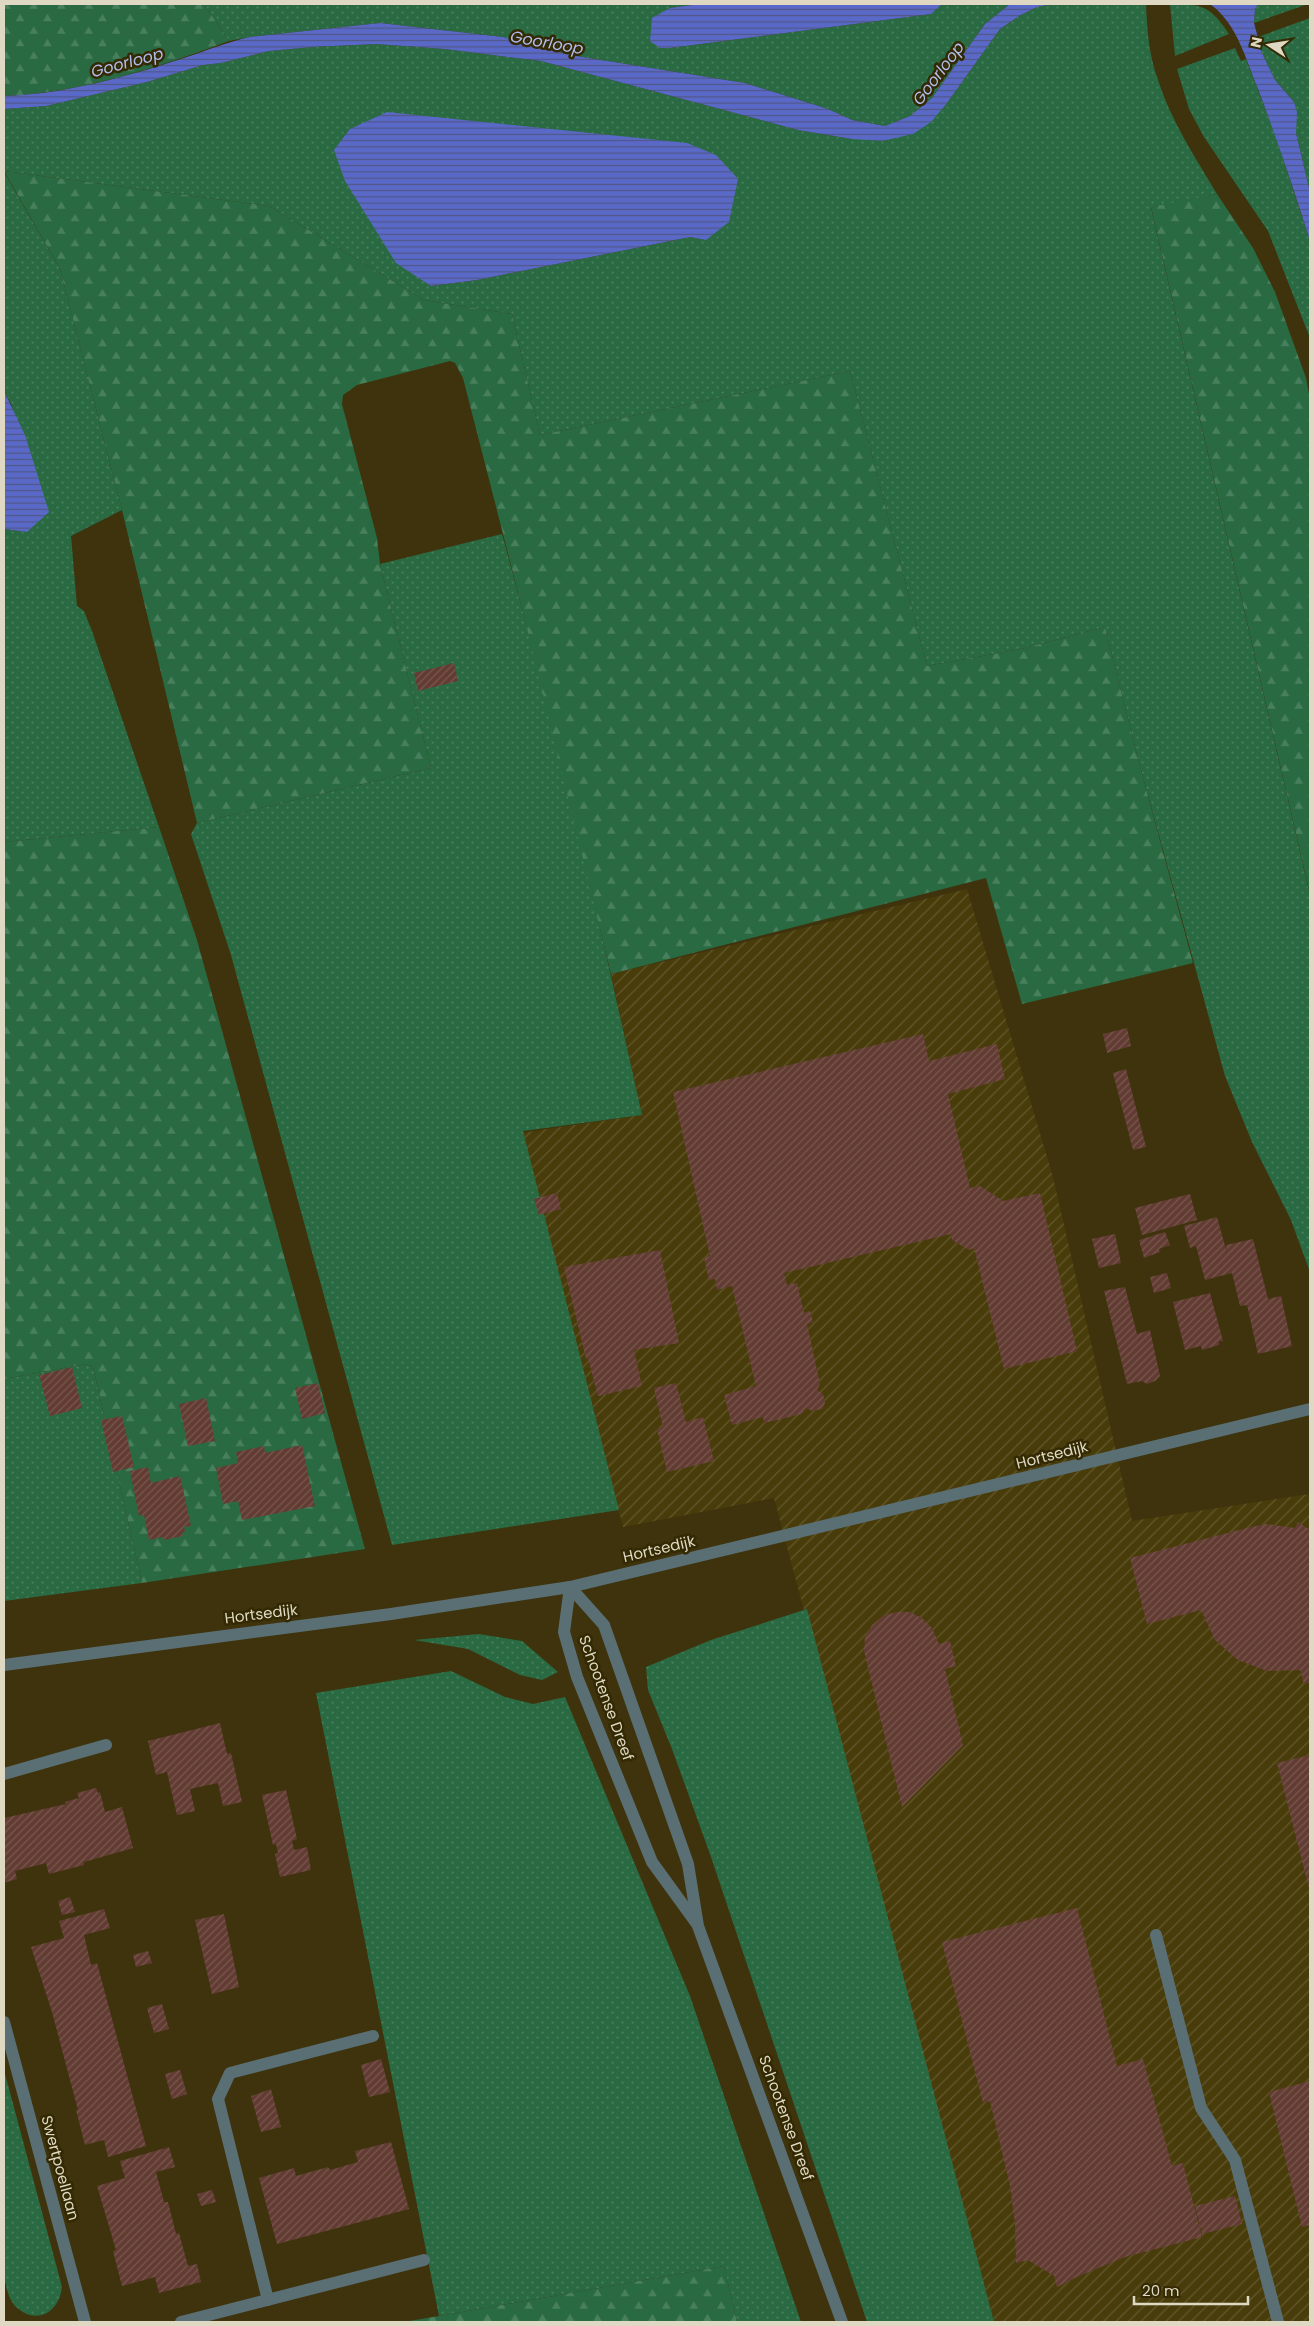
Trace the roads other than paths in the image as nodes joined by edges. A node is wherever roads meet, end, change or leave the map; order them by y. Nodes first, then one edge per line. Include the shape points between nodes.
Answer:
1 (1310, 1409) edge
2 (570, 1587) junction
3 (4, 1664) edge
4 (106, 1745) dead end
5 (4, 1774) edge
6 (698, 1926) junction
7 (1156, 1935) dead end
8 (4, 2022) edge
9 (373, 2036) dead end
10 (424, 2260) dead end
11 (268, 2300) junction
12 (85, 2322) edge
13 (181, 2322) edge
14 (842, 2322) edge
15 (1278, 2322) edge

1 - 2 street, Hortsedijk
2 - 3 street, Hortsedijk via 391,1614
2 - 6 street, Schootense Dreef via 604,1626 688,1864
2 - 6 street, Schootense Dreef via 564,1632 577,1677 652,1862
4 - 5 street
6 - 14 street, Schootense Dreef
7 - 15 street via 1201,2108 1235,2160
8 - 12 street, Swertpoellaan
9 - 11 street via 230,2072 218,2099
10 - 11 street
11 - 13 street

